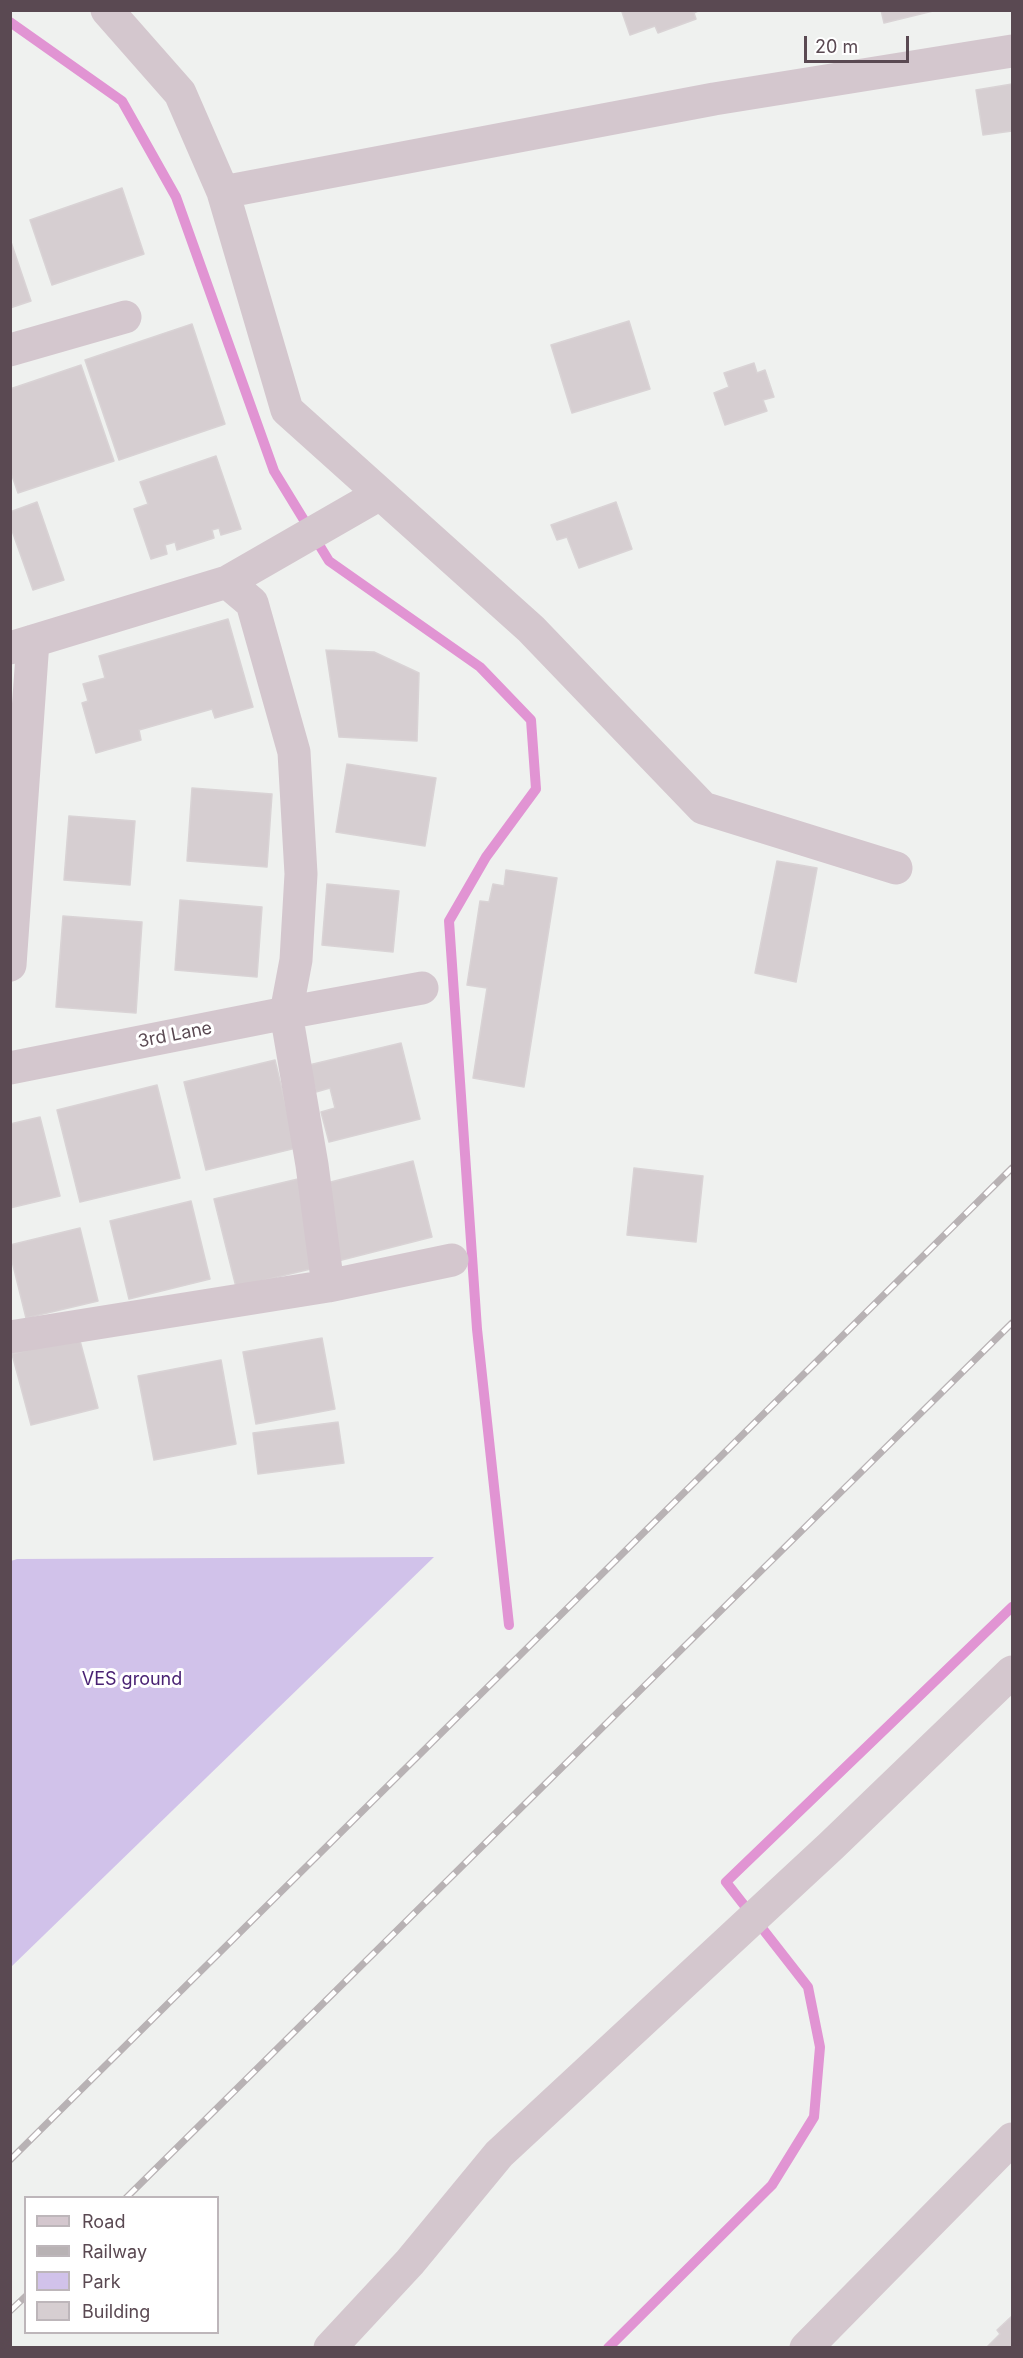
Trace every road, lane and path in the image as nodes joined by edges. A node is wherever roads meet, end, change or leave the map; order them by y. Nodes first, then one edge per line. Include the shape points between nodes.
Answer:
1 (106, 10) edge
2 (1012, 51) edge
3 (223, 192) junction
4 (125, 317) dead end
5 (10, 350) edge
6 (380, 494) junction
7 (227, 582) junction
8 (22, 645) edge
9 (896, 868) dead end
10 (10, 965) edge
11 (422, 988) dead end
12 (286, 1013) junction
13 (10, 1068) edge
14 (452, 1260) dead end
15 (328, 1286) junction
16 (10, 1337) edge
17 (1012, 1672) edge
18 (1012, 2139) edge
19 (330, 2348) edge
20 (806, 2348) edge

1 - 3 street via 180,93
2 - 3 street via 714,99
3 - 6 street via 287,410
4 - 5 street
6 - 7 street
6 - 9 street via 531,629 703,807
7 - 8 street
7 - 12 street via 252,603 294,752 301,874 296,960
8 - 10 street
11 - 12 street, 3rd Lane
12 - 13 street, 3rd Lane
12 - 15 street
14 - 15 street
15 - 16 street
17 - 19 street via 499,2154 410,2262
18 - 20 street

